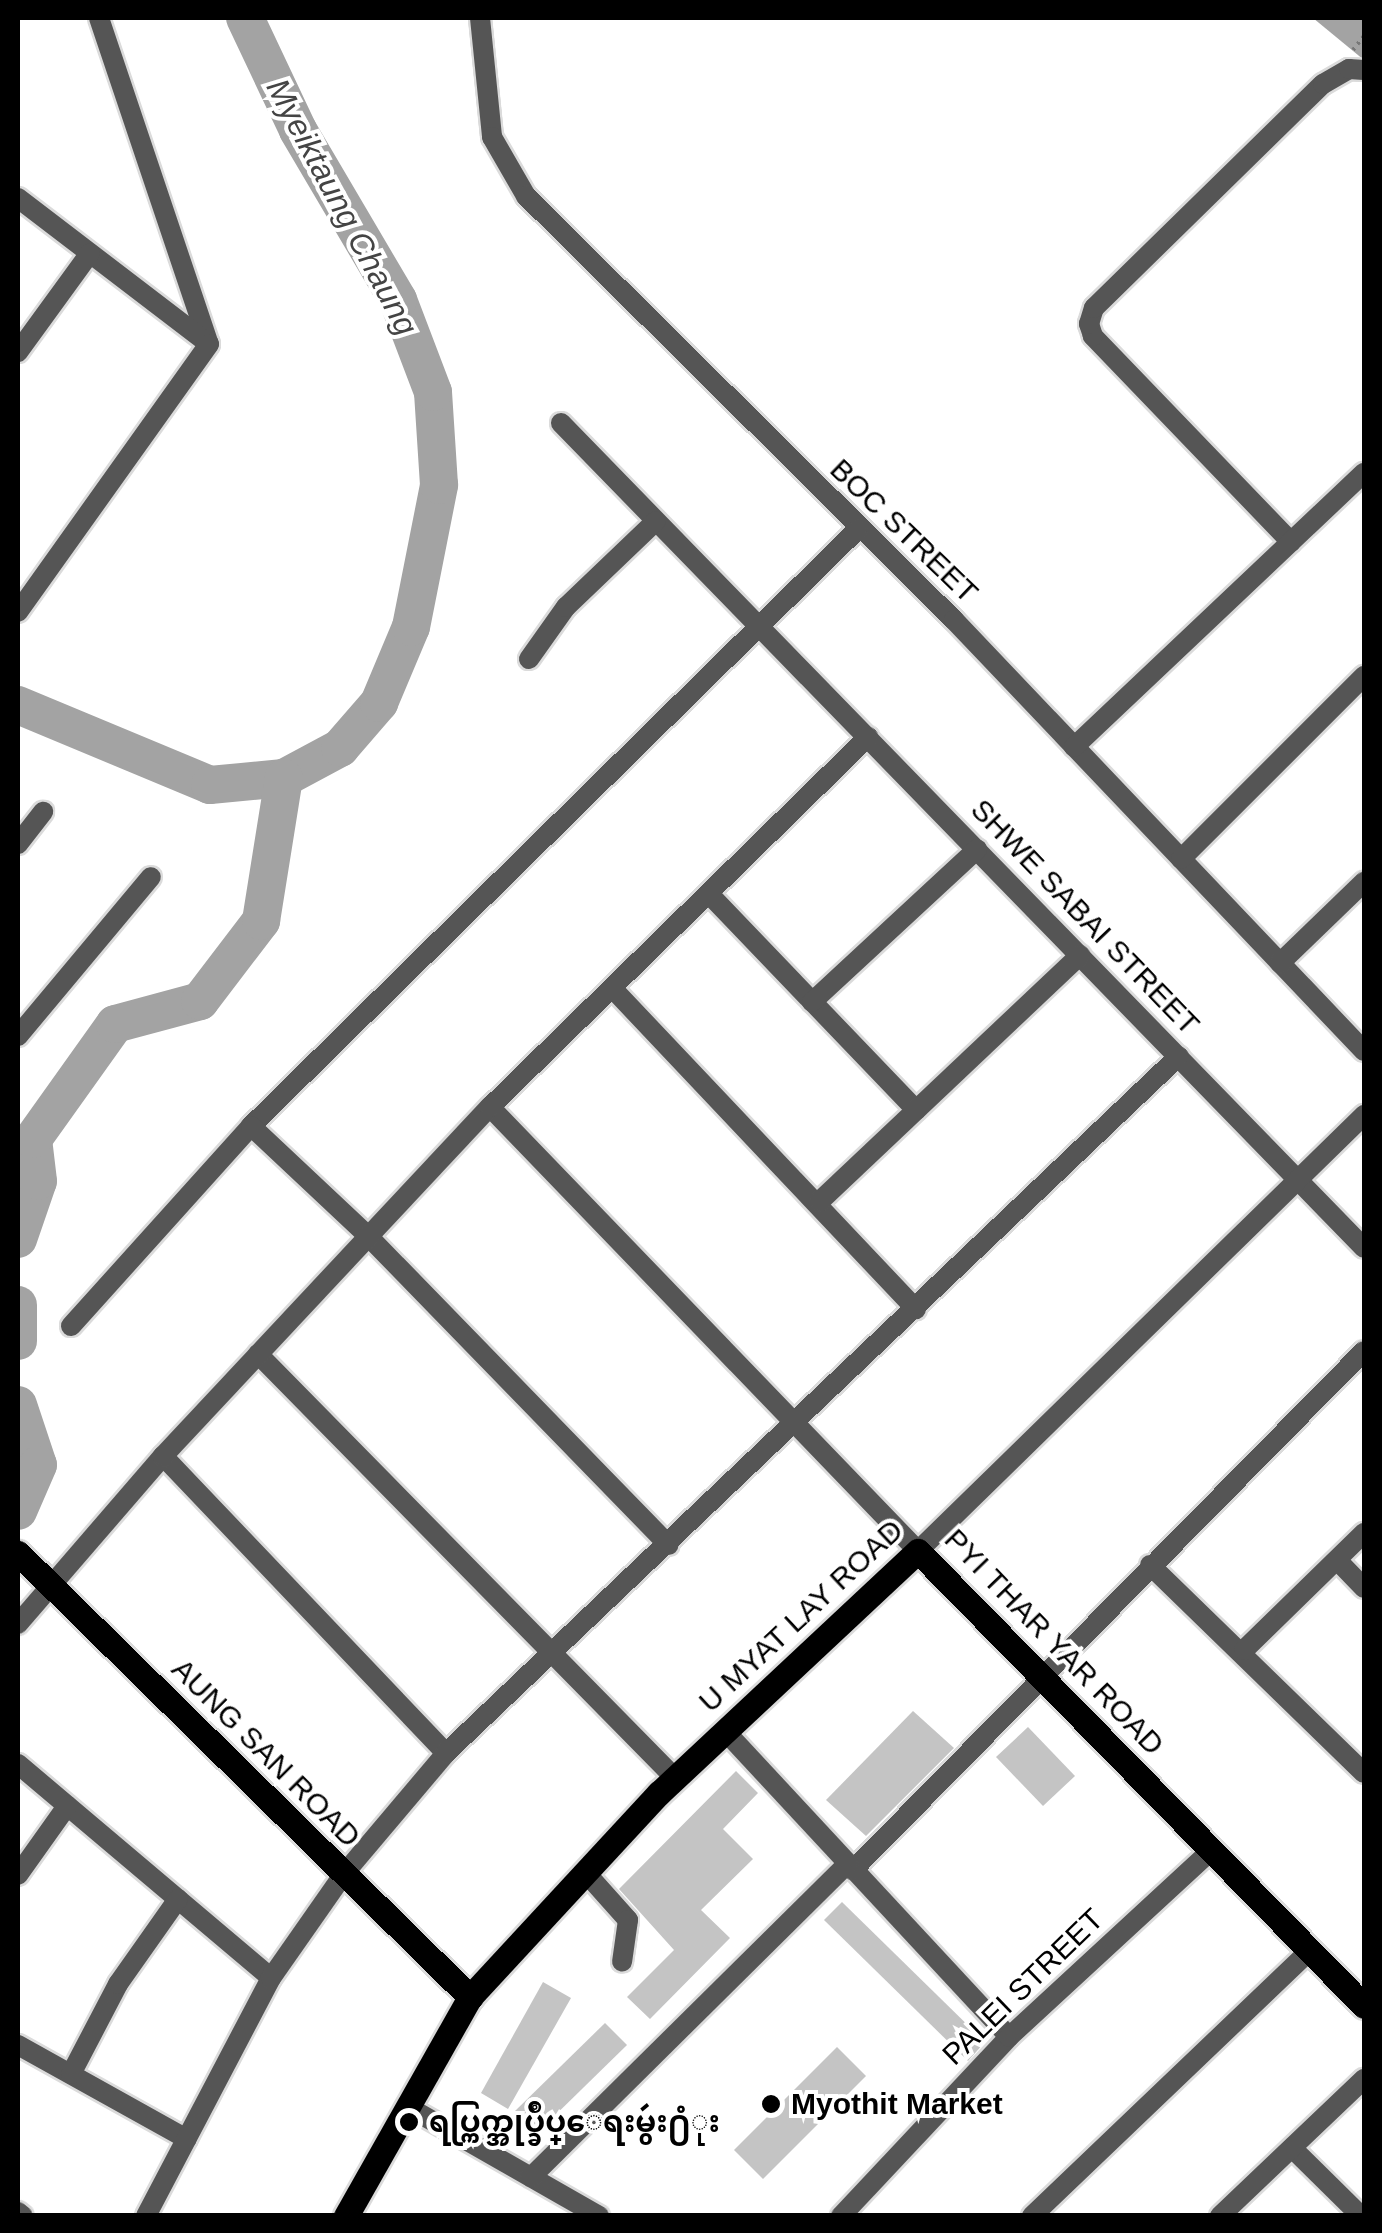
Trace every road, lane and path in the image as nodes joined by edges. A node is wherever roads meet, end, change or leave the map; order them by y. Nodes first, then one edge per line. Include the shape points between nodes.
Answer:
1 (99, 18) edge
2 (480, 18) edge
3 (1364, 70) edge
4 (18, 198) edge
5 (90, 253) junction
6 (209, 344) junction
7 (18, 352) edge
8 (561, 423) dead end
9 (1364, 473) edge
10 (656, 521) junction
11 (857, 530) junction
12 (1291, 542) junction
13 (18, 612) edge
14 (762, 628) junction
15 (529, 659) dead end
16 (1364, 676) edge
17 (868, 737) junction
18 (1074, 747) junction
19 (43, 812) dead end
20 (18, 844) edge
21 (977, 849) junction
22 (1180, 859) junction
23 (151, 878) dead end
24 (1364, 882) edge
25 (710, 895) junction
26 (1080, 955) junction
27 (1280, 963) junction
28 (616, 991) junction
29 (812, 1002) junction
30 (18, 1036) edge
31 (1364, 1052) edge
32 (1178, 1056) junction
33 (490, 1107) junction
34 (916, 1110) junction
35 (1364, 1115) edge
36 (250, 1126) junction
37 (1296, 1177) junction
38 (820, 1200) junction
39 (368, 1236) junction
40 (1364, 1248) edge
41 (916, 1308) junction
42 (71, 1326) dead end
43 (1364, 1351) edge
44 (258, 1354) junction
45 (798, 1422) junction
46 (162, 1456) junction
47 (1364, 1533) edge
48 (668, 1545) junction
49 (918, 1551) junction
50 (18, 1553) edge
51 (1336, 1560) junction
52 (1150, 1565) junction
53 (51, 1583) junction
54 (1364, 1588) edge
55 (18, 1624) edge
56 (1244, 1650) junction
57 (556, 1651) junction
58 (1041, 1676) junction
59 (726, 1731) junction
60 (446, 1753) junction
61 (18, 1764) edge
62 (1364, 1774) edge
63 (675, 1778) junction
64 (67, 1806) junction
65 (1212, 1850) junction
66 (850, 1866) junction
67 (586, 1873) junction
68 (18, 1875) edge
69 (343, 1875) junction
70 (178, 1899) junction
71 (1310, 1950) junction
72 (622, 1962) dead end
73 (271, 1978) junction
74 (470, 1998) junction
75 (1364, 2006) edge
76 (1009, 2037) junction
77 (18, 2044) edge
78 (71, 2074) junction
79 (1364, 2079) edge
80 (408, 2107) junction
81 (187, 2139) junction
82 (1292, 2148) junction
83 (532, 2177) junction
84 (146, 2216) edge
85 (346, 2216) edge
86 (598, 2216) edge
87 (841, 2216) edge
88 (1032, 2216) edge
89 (1220, 2216) edge
90 (1361, 2216) edge

1 - 6 street
2 - 11 street, BOC STREET via 492,137 526,196
3 - 12 street via 1349,69 1323,84 1094,308 1088,324 1092,336
4 - 5 street
5 - 6 street
5 - 7 street
6 - 13 street
8 - 10 street, SHWE SABAI STREET
9 - 12 street
10 - 14 street, SHWE SABAI STREET
10 - 15 street via 566,608
11 - 14 street
11 - 18 street, BOC STREET
12 - 18 street
14 - 17 street, SHWE SABAI STREET
14 - 36 street
16 - 22 street
17 - 21 street, SHWE SABAI STREET
17 - 25 street
18 - 22 street, BOC STREET
19 - 20 street
21 - 26 street, SHWE SABAI STREET
21 - 29 street
22 - 27 street, BOC STREET
23 - 30 street
24 - 27 street
25 - 28 street
25 - 29 street
26 - 32 street, SHWE SABAI STREET
26 - 34 street
27 - 31 street, BOC STREET
28 - 33 street
28 - 38 street
29 - 34 street
32 - 37 street, SHWE SABAI STREET
32 - 41 street
33 - 39 street
33 - 45 street, PYI THAR YAR ROAD
34 - 38 street
35 - 37 street, U MYAT LAY ROAD
36 - 39 street
36 - 42 street
37 - 40 street, SHWE SABAI STREET
37 - 49 street, U MYAT LAY ROAD
38 - 41 street
39 - 44 street
39 - 48 street
41 - 45 street
43 - 52 street
44 - 46 street
44 - 57 street
45 - 48 street
45 - 49 street, PYI THAR YAR ROAD
46 - 53 street
46 - 60 street
47 - 51 street
48 - 57 street
49 - 58 main road, PYI THAR YAR ROAD
49 - 59 main road, U MYAT LAY ROAD
50 - 53 main road, AUNG SAN ROAD
51 - 54 street
51 - 56 street
52 - 56 street
52 - 58 street
53 - 55 street
53 - 69 main road, AUNG SAN ROAD
56 - 62 street
57 - 60 street
57 - 63 street
58 - 65 main road, PYI THAR YAR ROAD
58 - 66 street
59 - 63 main road, U MYAT LAY ROAD
59 - 66 street
60 - 69 street
61 - 64 street
63 - 67 main road, U MYAT LAY ROAD
64 - 68 street
64 - 70 street
65 - 71 main road, PYI THAR YAR ROAD
65 - 76 street, PALEI STREET
66 - 76 street
66 - 83 street
67 - 72 street via 628,1920
67 - 74 main road, U MYAT LAY ROAD
69 - 73 street
69 - 74 main road, AUNG SAN ROAD
70 - 73 street
70 - 78 street via 118,1984
71 - 75 main road, PYI THAR YAR ROAD
71 - 88 street
73 - 81 street
74 - 80 main road, U MYAT LAY ROAD
76 - 87 street, PALEI STREET
77 - 78 street
78 - 81 street
79 - 82 street
80 - 83 street
80 - 85 main road, U MYAT LAY ROAD
81 - 84 street
82 - 89 street
82 - 90 street
83 - 86 street

